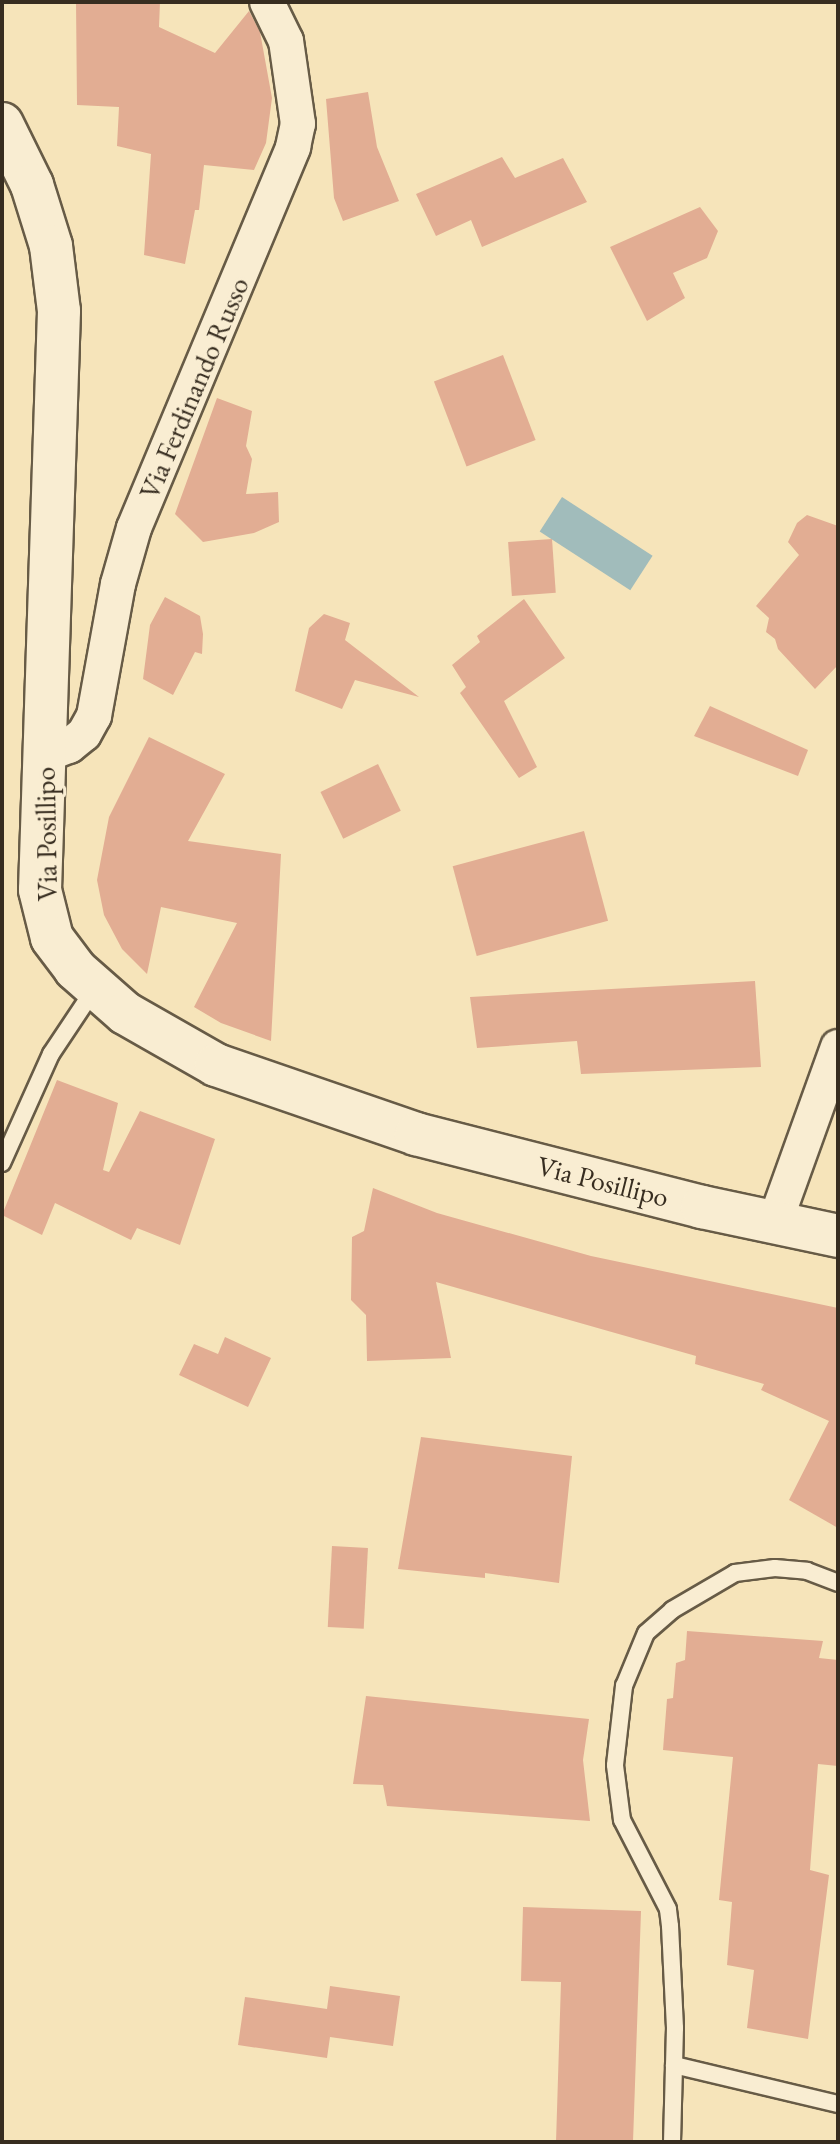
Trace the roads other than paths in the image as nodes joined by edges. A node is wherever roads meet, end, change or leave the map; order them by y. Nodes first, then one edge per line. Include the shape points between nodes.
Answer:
1 (267, 2) edge
2 (2, 124) edge
3 (45, 755) junction
4 (96, 987) junction
5 (838, 1047) edge
6 (2, 1163) edge
7 (775, 1222) junction
8 (838, 1236) edge
9 (838, 1583) edge
10 (674, 2065) junction
11 (838, 2104) edge
12 (672, 2142) edge

1 - 3 street, Via Ferdinando Russo via 286,41 298,124 293,147 134,528 94,716 69,746
2 - 3 street, Via Posillipo via 32,185 51,246 59,311
3 - 4 street, Via Posillipo via 40,890 52,938
4 - 6 lane via 51,1054
4 - 7 street, Via Posillipo via 150,1029 230,1070 416,1134
5 - 7 street
7 - 8 street, Via Posillipo
9 - 10 lane via 807,1571 735,1573 672,1610 646,1633 634,1654 624,1686 615,1765 618,1796 630,1842 668,1909
10 - 11 lane
10 - 12 lane

